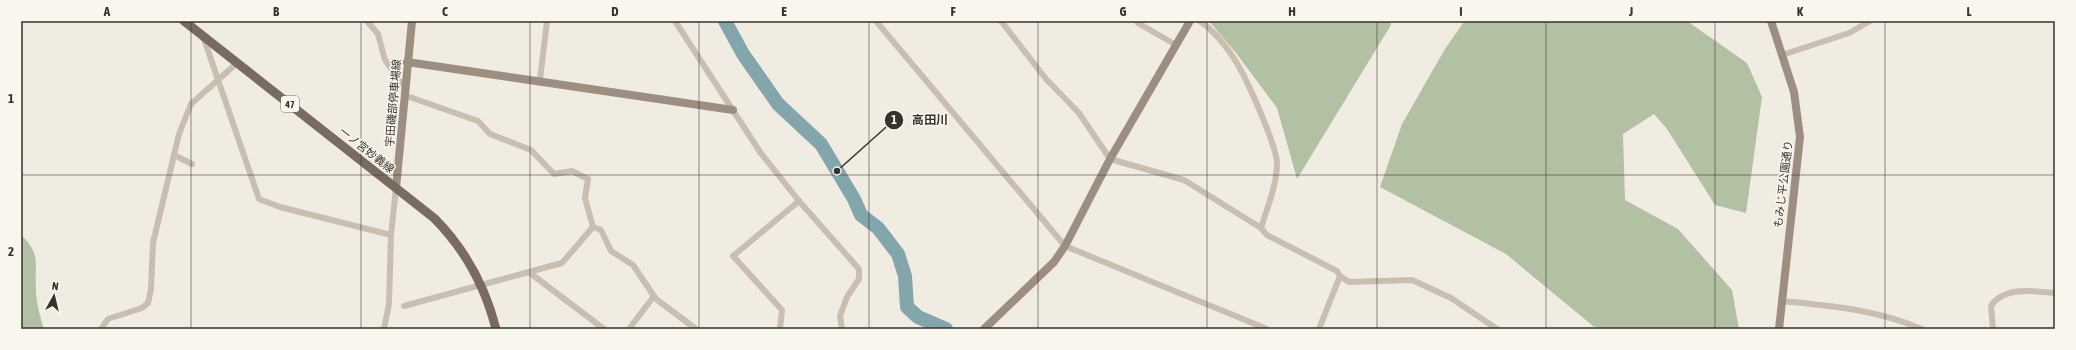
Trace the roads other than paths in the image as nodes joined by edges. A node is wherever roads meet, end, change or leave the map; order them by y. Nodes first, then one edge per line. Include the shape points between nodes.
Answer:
1 (184, 21) edge
2 (194, 21) edge
3 (367, 21) edge
4 (412, 21) edge
5 (547, 21) edge
6 (675, 21) edge
7 (876, 21) edge
8 (1001, 21) edge
9 (1140, 21) edge
10 (1190, 21) edge
11 (1200, 21) edge
12 (1771, 21) edge
13 (1870, 21) edge
14 (200, 34) junction
15 (1176, 45) junction
16 (1782, 55) junction
17 (407, 62) junction
18 (237, 63) junction
19 (540, 80) junction
20 (218, 81) junction
21 (404, 92) junction
22 (733, 110) junction
23 (174, 155) junction
24 (1110, 159) junction
25 (192, 164) dead end
26 (396, 188) junction
27 (799, 201) junction
28 (593, 228) junction
29 (1261, 228) junction
30 (391, 235) junction
31 (1065, 246) junction
32 (530, 273) junction
33 (1340, 276) junction
34 (481, 286) junction
35 (2055, 293) edge
36 (654, 296) junction
37 (1782, 301) junction
38 (404, 306) dead end
39 (101, 329) edge
40 (384, 329) edge
41 (496, 329) edge
42 (604, 329) edge
43 (629, 329) edge
44 (696, 329) edge
45 (780, 329) edge
46 (842, 329) edge
47 (984, 329) edge
48 (1266, 329) edge
49 (1319, 329) edge
50 (1497, 329) edge
51 (1779, 329) edge
52 (1922, 329) edge
53 (1993, 329) edge

1 - 14 main road, 一ノ宮妙義線 / 47
2 - 14 street
3 - 21 street via 378,34 385,60
4 - 17 street, 宇田磯部停車場線
5 - 19 street
6 - 22 street
7 - 31 street
8 - 24 street via 1046,79 1079,113
9 - 15 street via 1138,23
10 - 15 street
11 - 29 street via 1220,38 1234,58 1270,138 1277,163 1274,185
12 - 16 street, もみじ平公園通り
13 - 16 street via 1849,33
14 - 18 main road, 一ノ宮妙義線 / 47
14 - 20 street
15 - 24 street
16 - 37 street, もみじ平公園通り via 1794,92 1800,138
17 - 19 street
17 - 21 street, 宇田磯部停車場線
18 - 20 street
18 - 26 main road, 一ノ宮妙義線 / 47
19 - 22 street
20 - 23 street via 191,104
20 - 30 street via 259,199 280,207
21 - 26 street, 宇田磯部停車場線
21 - 28 street via 478,121 490,134 530,150 554,174 572,171 588,179 585,198
22 - 27 street via 760,152
23 - 25 street
23 - 39 street via 153,243 148,303 142,308 108,319
24 - 29 street via 1184,180
24 - 31 street
26 - 30 street
26 - 34 main road, 一ノ宮妙義線 / 47 via 450,234 464,253
27 - 45 street via 733,256 782,310
27 - 46 street via 859,269 859,278 847,297 840,316
28 - 32 street via 562,263
28 - 36 street via 601,230 611,251 633,265
29 - 33 street via 1268,235 1337,271
30 - 40 street via 389,304
31 - 47 street via 1054,262
31 - 48 street
32 - 34 street
32 - 42 street
33 - 49 street
33 - 50 street via 1349,282 1412,280 1451,298
34 - 38 street
34 - 41 main road, 一ノ宮妙義線 / 47
35 - 53 street via 2028,290 2000,297 1991,306
36 - 43 street
36 - 44 street
37 - 51 street, もみじ平公園通り
37 - 52 street via 1852,308 1896,318

